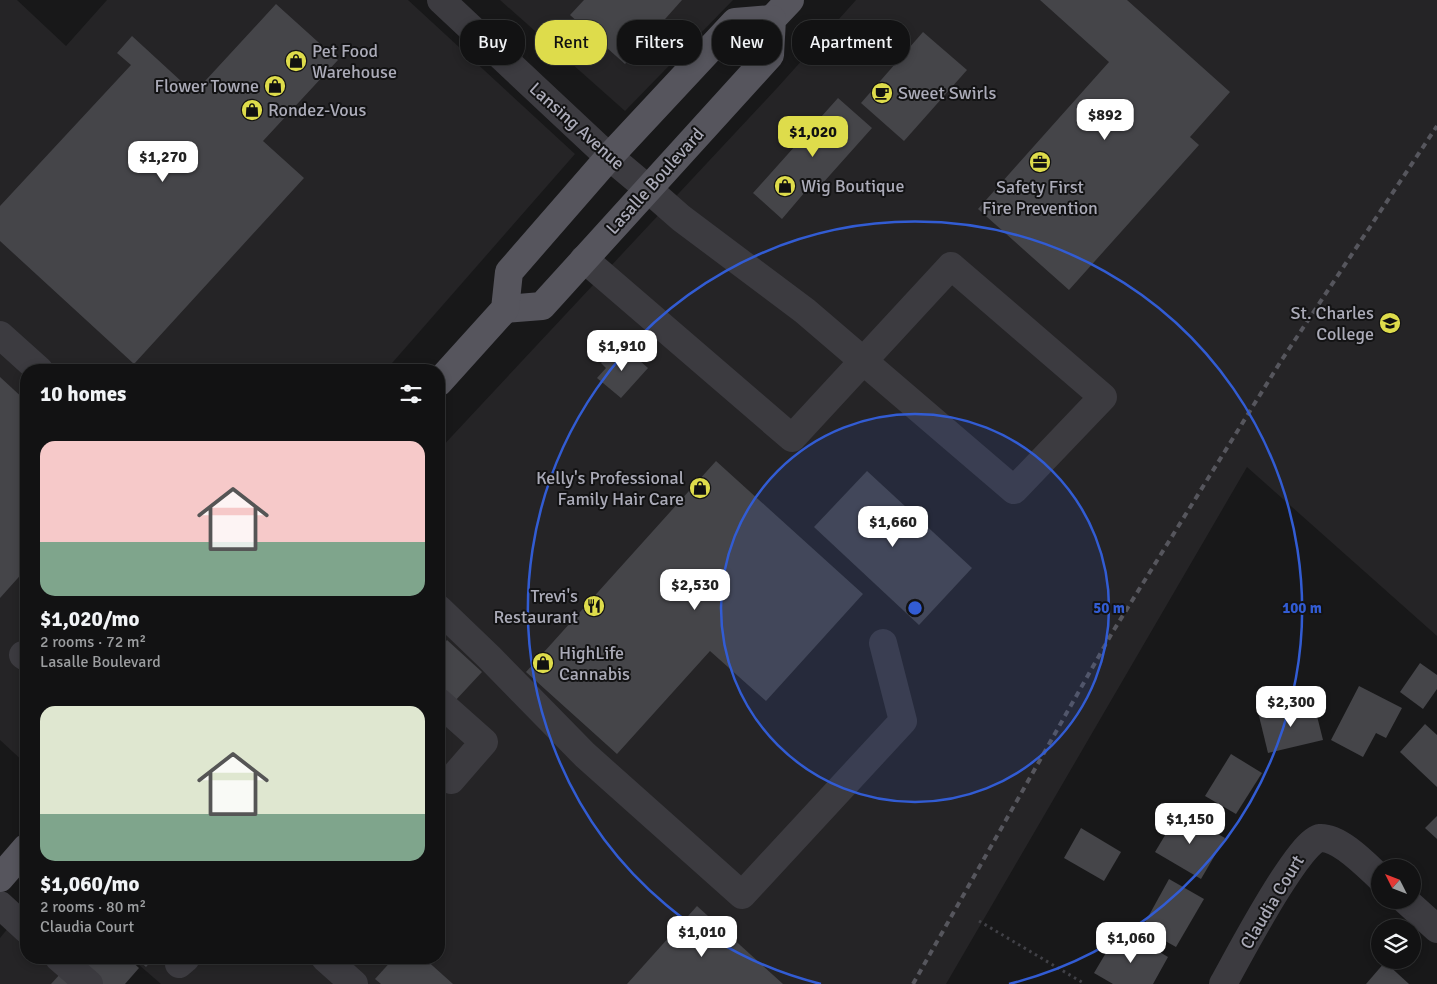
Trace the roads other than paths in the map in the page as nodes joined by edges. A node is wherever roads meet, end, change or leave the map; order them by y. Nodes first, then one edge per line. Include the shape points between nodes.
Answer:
1 (441, 0) edge
2 (781, 6) edge
3 (610, 156) junction
4 (648, 189) junction
5 (584, 259) junction
6 (505, 309) junction
7 (0, 335) edge
8 (861, 360) junction
9 (32, 364) edge
10 (445, 375) edge
11 (445, 616) edge
12 (883, 643) dead end
13 (445, 707) edge
14 (451, 780) dead end
15 (20, 855) edge
16 (1371, 870) edge
17 (0, 878) edge
18 (0, 905) edge
19 (1415, 909) edge
20 (20, 923) edge
21 (1437, 929) edge
22 (66, 964) edge
23 (331, 964) edge
24 (89, 984) edge
25 (354, 984) edge
26 (1223, 984) edge

1 - 3 street, Lansing Avenue
2 - 3 main road, Lasalle Boulevard via 735,22
2 - 4 main road, Lasalle Boulevard via 770,55
3 - 4 street, Lansing Avenue
3 - 6 main road, Lasalle Boulevard via 509,272
4 - 5 main road, Lasalle Boulevard
4 - 8 street, Lansing Avenue via 681,218 805,311
5 - 6 main road, Lasalle Boulevard via 542,306
5 - 8 street via 792,438
6 - 10 main road
7 - 9 street
8 - 8 street via 1014,490 1103,397 951,266
11 - 12 street via 585,755 742,894 903,721
13 - 14 street via 484,742
15 - 17 main road
16 - 26 street, Claudia Court via 1346,848 1321,838 1311,841 1295,860
18 - 20 street
19 - 21 street
22 - 24 street
23 - 25 street

